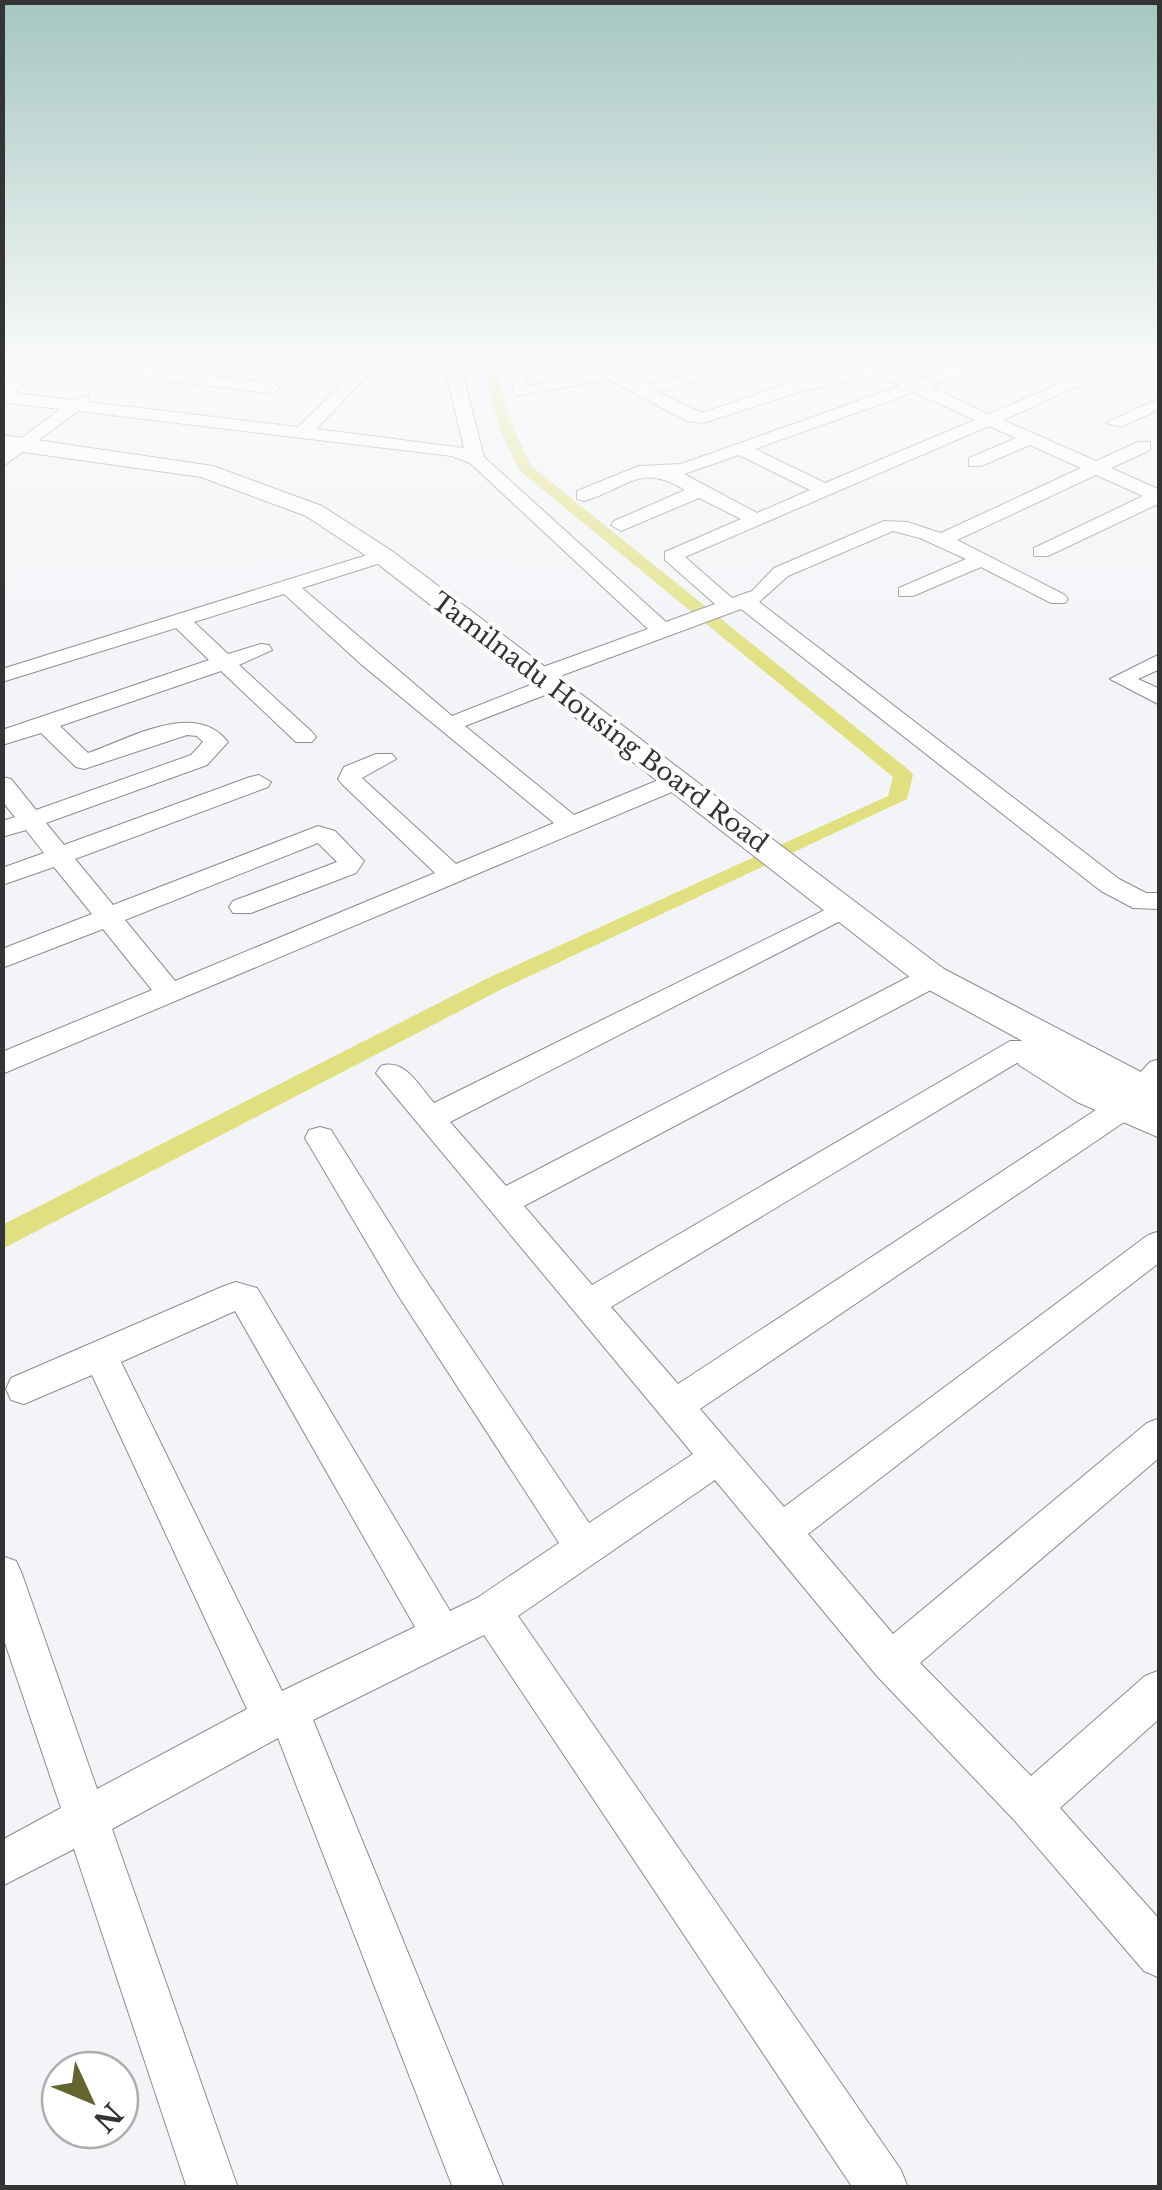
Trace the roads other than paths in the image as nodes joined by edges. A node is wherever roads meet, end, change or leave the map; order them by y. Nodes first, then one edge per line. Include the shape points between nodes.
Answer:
1 (171, 466) edge
2 (484, 466) edge
3 (686, 466) edge
4 (775, 466) edge
5 (879, 466) edge
6 (1090, 466) edge
7 (1102, 466) edge
8 (1096, 469) junction
9 (668, 472) junction
10 (822, 489) junction
11 (699, 492) junction
12 (584, 496) dead end
13 (1159, 497) edge
14 (755, 519) junction
15 (621, 525) dead end
16 (939, 541) junction
17 (1009, 550) dead end
18 (1041, 552) dead end
19 (383, 556) junction
20 (980, 562) junction
21 (286, 585) junction
22 (906, 592) dead end
23 (1058, 599) dead end
24 (730, 606) junction
25 (178, 619) junction
26 (662, 631) junction
27 (261, 650) dead end
28 (1160, 660) edge
29 (228, 662) junction
30 (2, 676) edge
31 (545, 681) junction
32 (1160, 698) edge
33 (46, 724) junction
34 (448, 725) junction
35 (304, 737) dead end
36 (2, 738) edge
37 (384, 759) dead end
38 (84, 762) junction
39 (259, 782) dead end
40 (677, 782) junction
41 (2, 784) edge
42 (112, 791) junction
43 (30, 820) junction
44 (572, 826) junction
45 (2, 830) edge
46 (61, 855) junction
47 (453, 876) junction
48 (2, 877) edge
49 (1160, 902) edge
50 (242, 908) dead end
51 (843, 908) junction
52 (108, 916) junction
53 (2, 960) edge
54 (932, 976) junction
55 (170, 994) junction
56 (983, 1004) junction
57 (1031, 1042) junction
58 (2, 1064) edge
59 (391, 1073) dead end
60 (1158, 1079) edge
61 (1122, 1108) junction
62 (431, 1118) junction
63 (1160, 1124) edge
64 (320, 1138) dead end
65 (504, 1202) junction
66 (1160, 1244) edge
67 (590, 1303) junction
68 (100, 1356) junction
69 (24, 1389) dead end
70 (675, 1406) junction
71 (1160, 1434) edge
72 (720, 1456) junction
73 (780, 1533) junction
74 (583, 1546) junction
75 (2, 1574) edge
76 (491, 1611) junction
77 (442, 1635) junction
78 (891, 1662) junction
79 (1160, 1690) edge
80 (281, 1714) junction
81 (1030, 1806) junction
82 (86, 1816) junction
83 (2, 1864) edge
84 (1160, 1954) edge
85 (214, 2188) edge
86 (479, 2188) edge
87 (883, 2188) edge

1 - 19 street, Tamilnadu Housing Board Road via 205,471 314,512
2 - 26 street
3 - 9 street
4 - 10 street
5 - 10 street
6 - 8 street
7 - 8 street
8 - 13 street
8 - 16 street
9 - 11 street
9 - 12 street via 645,470
10 - 14 street
11 - 14 street
11 - 15 street
13 - 18 street
14 - 24 street via 672,556
16 - 20 street
16 - 24 street via 891,525 781,572 766,590
17 - 20 street
19 - 21 street
19 - 31 street, Tamilnadu Housing Board Road
20 - 22 street
20 - 23 street
21 - 25 street
21 - 34 street
24 - 26 street
24 - 49 street via 1110,884 1142,902
25 - 29 street
25 - 30 street
26 - 31 street
27 - 29 street
28 - 32 street via 1121,679
29 - 33 street
29 - 35 street
31 - 34 street
31 - 40 street, Tamilnadu Housing Board Road
33 - 36 street
33 - 38 street
34 - 44 street
37 - 47 street via 352,772 350,779
38 - 42 street
38 - 42 street via 185,728 204,730 216,742 199,760
39 - 46 street
40 - 44 street
40 - 51 street, Tamilnadu Housing Board Road
41 - 43 street
42 - 43 street
43 - 45 street
43 - 46 street
44 - 47 street
46 - 48 street
46 - 52 street
47 - 55 street
50 - 52 street via 350,861 318,834
51 - 54 street, Tamilnadu Housing Board Road
51 - 62 street
52 - 53 street
52 - 55 street
54 - 56 street, Tamilnadu Housing Board Road
54 - 65 street
55 - 58 street
56 - 57 street via 1003,1033
56 - 60 street via 1044,1015
57 - 60 street
57 - 61 street
57 - 67 street
59 - 62 street
61 - 63 street
61 - 70 street
62 - 65 street
64 - 74 street
65 - 67 street
66 - 73 street
67 - 70 street
68 - 69 street
68 - 77 street via 236,1296 245,1298
68 - 80 street
70 - 72 street
71 - 78 street
72 - 73 street
72 - 74 street
73 - 78 street
74 - 76 street
75 - 82 street
76 - 77 street
76 - 87 street
77 - 80 street
78 - 81 street
79 - 81 street
80 - 82 street
80 - 86 street
81 - 84 street
82 - 83 street
82 - 85 street

